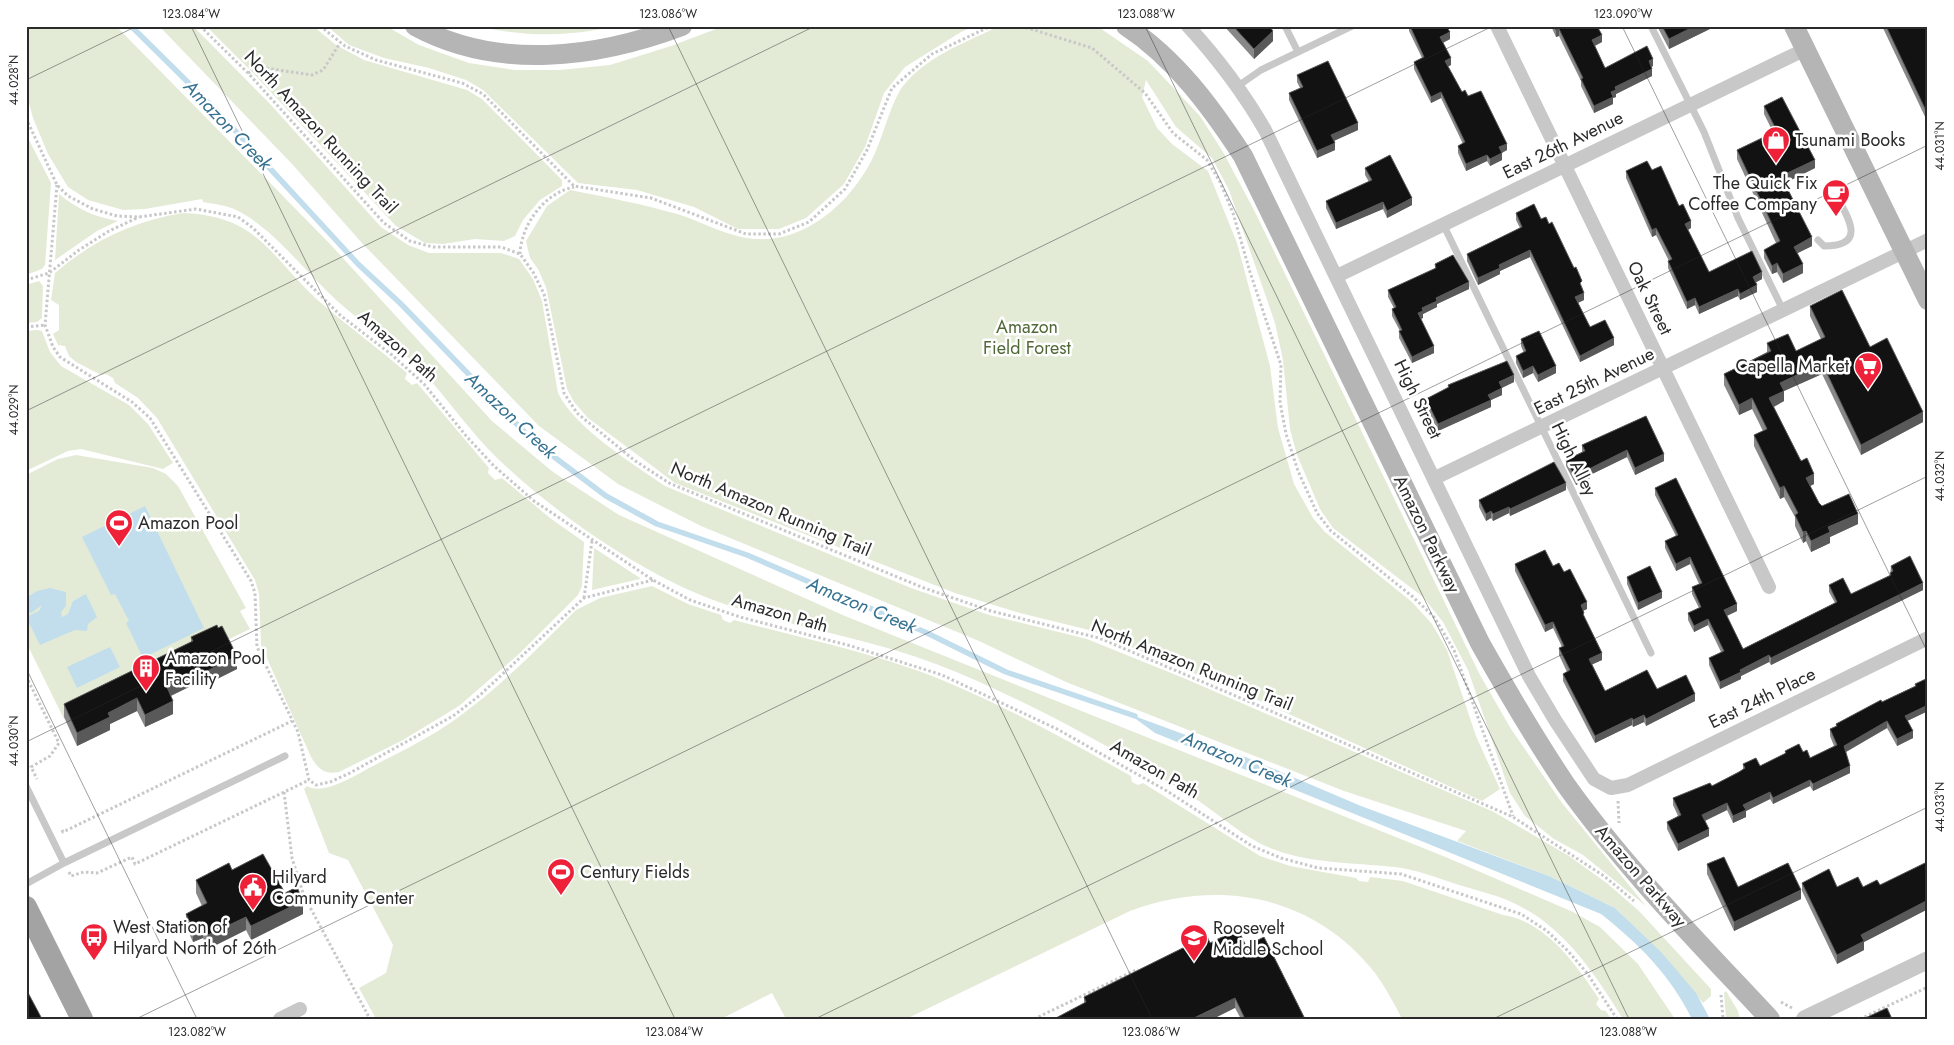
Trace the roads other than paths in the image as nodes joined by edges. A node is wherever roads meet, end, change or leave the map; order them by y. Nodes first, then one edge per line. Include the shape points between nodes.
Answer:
1 (415, 26) edge
2 (682, 26) edge
3 (1126, 26) edge
4 (1139, 26) edge
5 (1188, 26) edge
6 (1285, 26) edge
7 (1352, 26) edge
8 (1497, 26) edge
9 (1651, 26) edge
10 (1794, 26) edge
11 (1806, 49) junction
12 (1158, 51) junction
13 (1298, 52) junction
14 (1238, 86) junction
15 (1690, 105) junction
16 (1564, 165) junction
17 (1834, 190) dead end
18 (1443, 224) junction
19 (1818, 240) dead end
20 (1928, 240) edge
21 (1904, 252) junction
22 (1337, 276) junction
23 (1928, 300) edge
24 (1783, 310) junction
25 (1663, 368) junction
26 (1542, 427) junction
27 (1435, 478) junction
28 (1769, 587) dead end
29 (1926, 641) edge
30 (1651, 653) dead end
31 (285, 756) dead end
32 (26, 786) edge
33 (1614, 788) joint
34 (64, 863) junction
35 (26, 884) edge
36 (26, 907) edge
37 (1928, 960) edge
38 (300, 1009) dead end
39 (1777, 1009) edge
40 (1799, 1013) edge
41 (82, 1019) edge
42 (280, 1019) edge

1 - 2 main road via 468,46 506,54 558,56 605,49
3 - 12 main road, Amazon Parkway
4 - 12 street
5 - 14 street, High Street
6 - 13 lane
7 - 13 lane
8 - 16 street, Oak Street
9 - 15 lane
10 - 11 main road
11 - 15 street, East 26th Avenue
11 - 21 main road
12 - 39 main road, Amazon Parkway via 1188,79 1243,156 1480,643 1520,714 1567,786 1612,844
13 - 14 lane via 1261,70
14 - 22 street, High Street via 1265,130
15 - 16 street, East 26th Avenue
15 - 24 lane via 1738,218
16 - 18 street, East 26th Avenue
16 - 25 street, Oak Street
17 - 19 lane via 1852,232 1849,240 1841,246 1824,246
18 - 22 street, East 26th Avenue
18 - 26 lane, High Alley
20 - 21 street, East 25th Avenue
21 - 23 main road
21 - 24 street, East 25th Avenue
22 - 27 street, High Street
24 - 25 street, East 25th Avenue
25 - 26 street, East 25th Avenue
25 - 28 street, Oak Street
26 - 27 street, East 25th Avenue
26 - 30 lane, High Alley
27 - 33 street, High Street via 1529,676 1590,775 1598,783
29 - 33 street, East 24th Place
31 - 34 lane
32 - 34 lane
34 - 35 lane
36 - 41 main road
37 - 40 street
38 - 42 street

